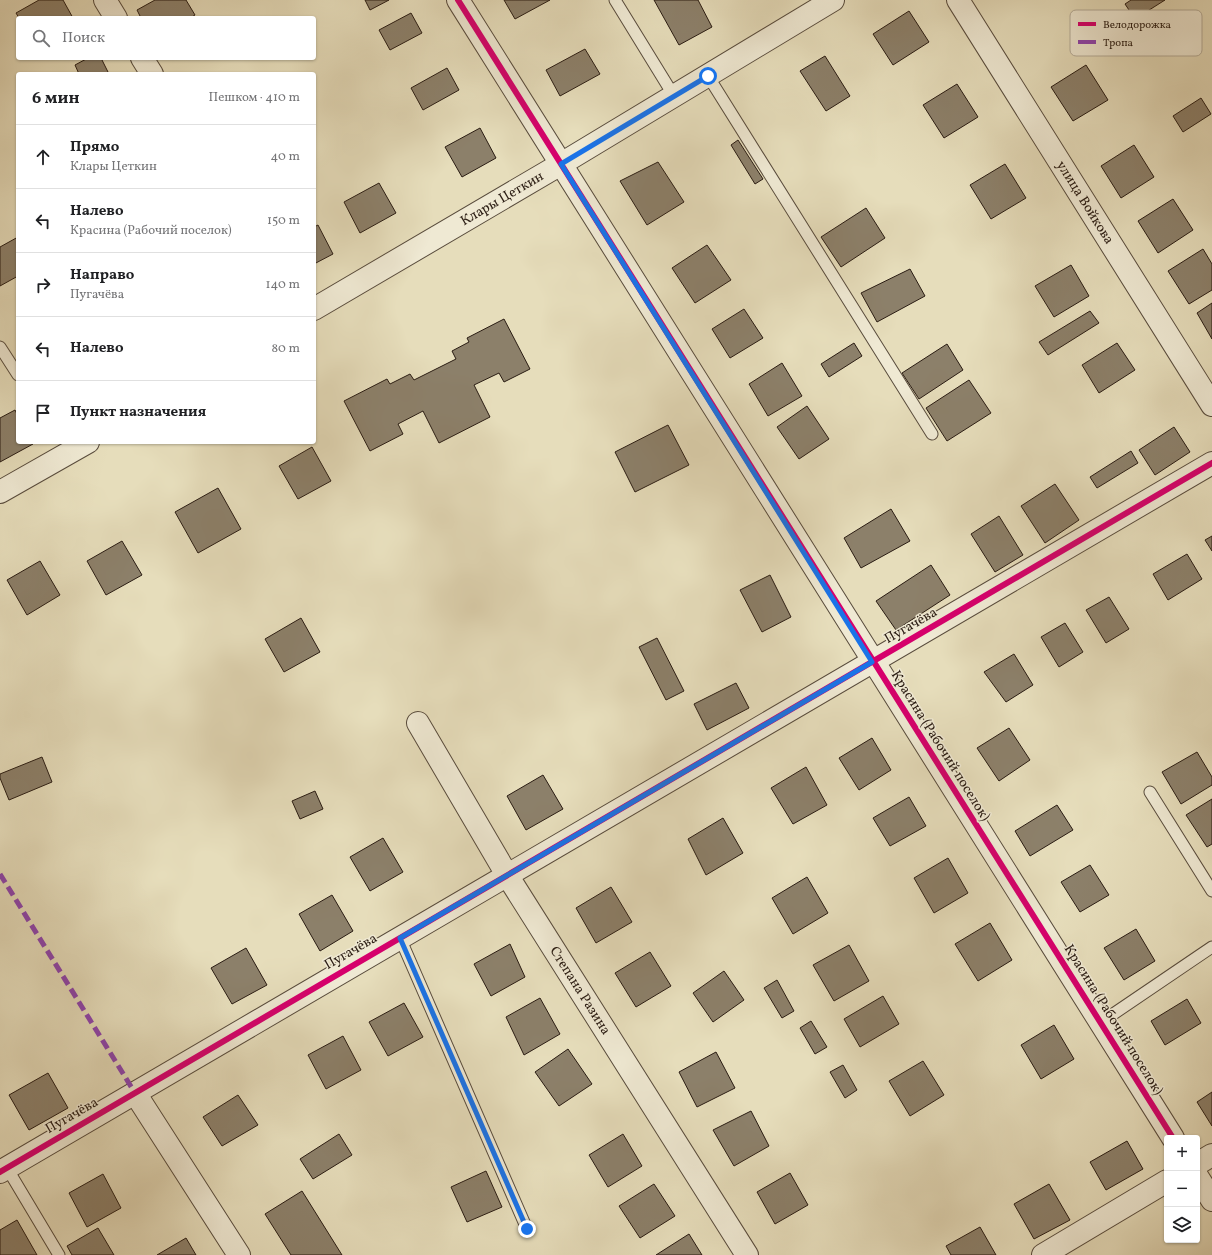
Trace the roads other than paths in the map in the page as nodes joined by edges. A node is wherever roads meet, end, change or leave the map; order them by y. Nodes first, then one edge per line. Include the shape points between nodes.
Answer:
1 (105, 0) edge
2 (458, 0) edge
3 (615, 0) edge
4 (833, 0) edge
5 (958, 0) edge
6 (115, 16) edge
7 (143, 60) edge
8 (151, 72) edge
9 (708, 76) junction
10 (674, 96) junction
11 (561, 164) junction
12 (316, 308) edge
13 (0, 347) edge
14 (16, 372) edge
15 (1212, 405) edge
16 (932, 434) dead end
17 (80, 444) edge
18 (65, 448) edge
19 (1212, 464) edge
20 (0, 492) edge
21 (872, 662) junction
22 (418, 723) dead end
23 (1150, 792) dead end
24 (508, 875) junction
25 (1212, 890) edge
26 (400, 938) junction
27 (1212, 947) edge
28 (1100, 1023) junction
29 (135, 1093) junction
30 (1171, 1135) edge
31 (1212, 1155) edge
32 (1200, 1162) edge
33 (3, 1170) edge
34 (1200, 1181) edge
35 (1164, 1183) edge
36 (1212, 1200) edge
37 (527, 1229) dead end
38 (59, 1255) edge
39 (239, 1255) edge
40 (747, 1255) edge
41 (1043, 1255) edge

1 - 6 street
2 - 11 street, Красина (Рабочий поселок)
3 - 10 lane
4 - 9 street, Клары Цеткин
5 - 15 street, улица Войкова
7 - 8 street
9 - 10 street, Клары Цеткин
9 - 16 lane
10 - 11 street, Клары Цеткин
11 - 12 street, Клары Цеткин
11 - 21 street, Красина (Рабочий поселок)
13 - 14 lane
17 - 18 street
18 - 20 street
19 - 21 street, Пугачёва
21 - 24 street, Пугачёва
21 - 28 street, Красина (Рабочий поселок)
22 - 24 street, Степана Разина
23 - 25 lane
24 - 26 street, Пугачёва
24 - 40 street, Степана Разина
26 - 29 street, Пугачёва
26 - 37 lane
27 - 28 lane
28 - 30 street, Красина (Рабочий поселок)
29 - 33 street, Пугачёва
29 - 39 street
31 - 32 street
33 - 38 lane
34 - 36 street
35 - 41 street

